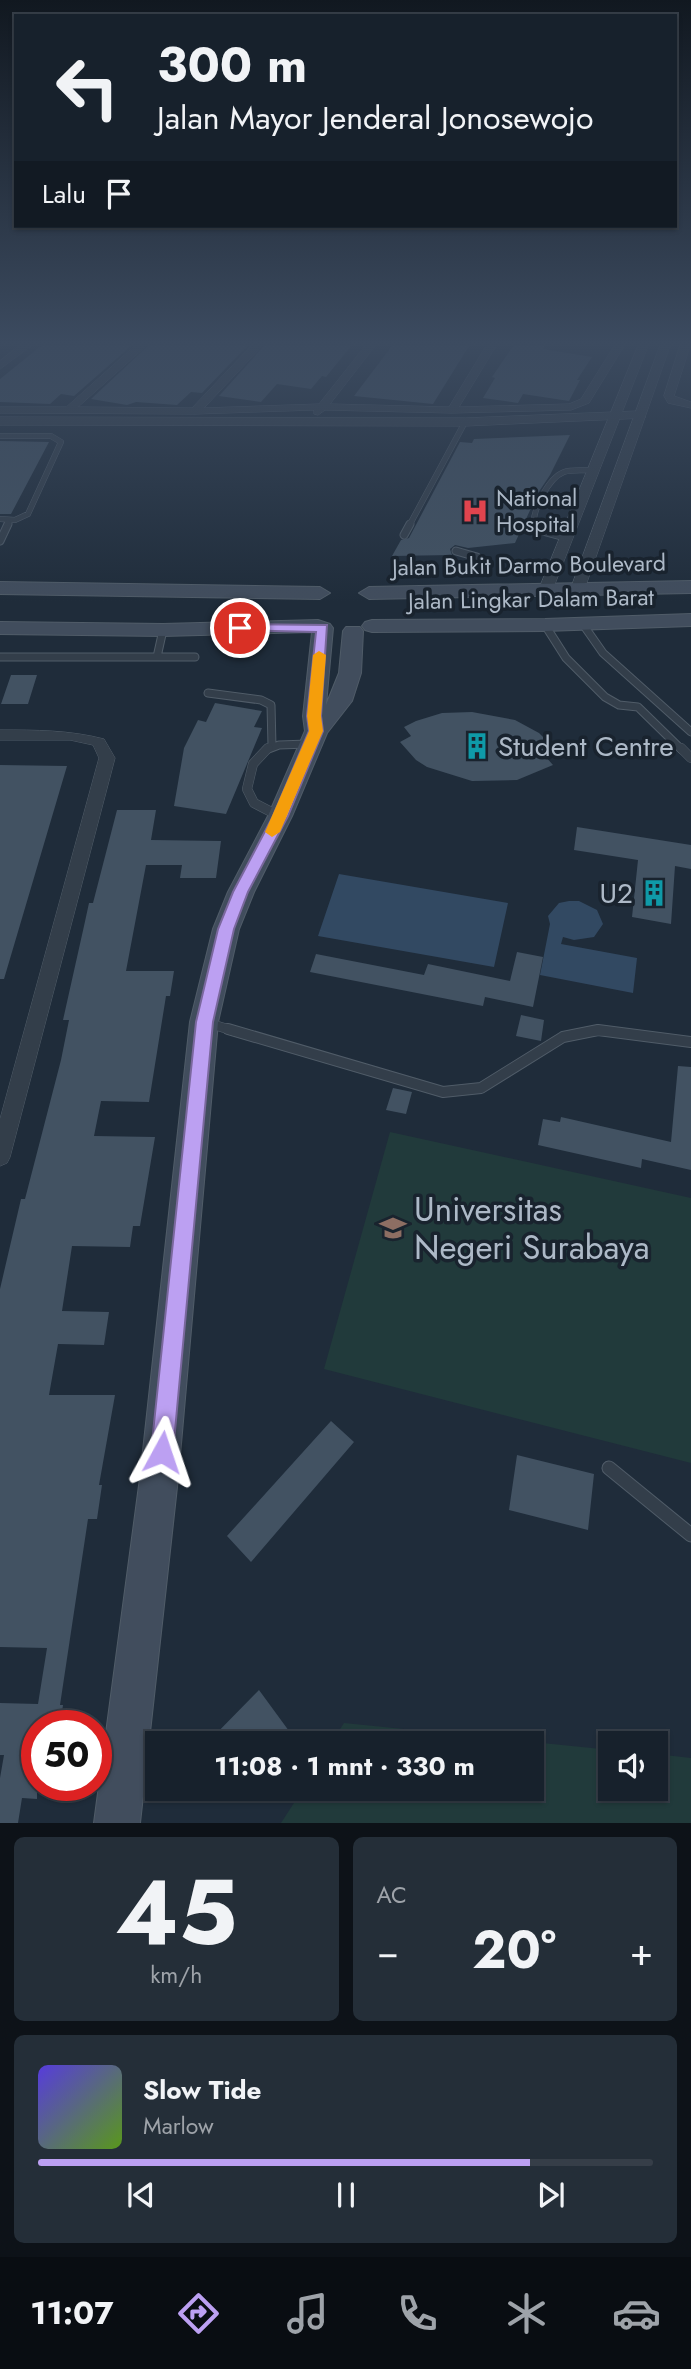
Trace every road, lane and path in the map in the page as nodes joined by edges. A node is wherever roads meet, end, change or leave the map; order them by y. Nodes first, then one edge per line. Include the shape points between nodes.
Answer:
1 (461, 431) edge
2 (609, 431) edge
3 (634, 431) edge
4 (0, 436) edge
5 (593, 470) junction
6 (0, 519) edge
7 (10, 520) junction
8 (404, 536) dead end
9 (565, 537) junction
10 (0, 541) edge
11 (456, 551) dead end
12 (477, 557) dead end
13 (691, 587) edge
14 (0, 588) edge
15 (578, 588) junction
16 (546, 589) junction
17 (345, 591) junction
18 (390, 593) junction
19 (691, 620) edge
20 (582, 623) junction
21 (545, 625) junction
22 (320, 627) junction
23 (372, 627) junction
24 (0, 628) edge
25 (163, 629) junction
26 (0, 657) edge
27 (157, 657) junction
28 (195, 657) dead end
29 (208, 693) dead end
30 (657, 701) junction
31 (638, 707) junction
32 (691, 732) edge
33 (0, 735) edge
34 (313, 737) junction
35 (272, 746) junction
36 (691, 758) edge
37 (280, 816) junction
38 (204, 1022) junction
39 (691, 1042) edge
40 (0, 1157) edge
41 (609, 1468) dead end
42 (691, 1535) edge
43 (117, 1823) edge

1 - 8 lane
2 - 5 street
3 - 15 street
4 - 7 lane via 51,436 61,442 28,514
5 - 9 street
5 - 9 lane via 564,472 552,481 533,517 535,529
6 - 7 lane
7 - 10 lane
9 - 16 street
11 - 12 lane
13 - 15 main road, Jalan Bukit Darmo Boulevard
14 - 17 main road, Jalan Bukit Darmo Boulevard
15 - 16 main road, Jalan Bukit Darmo Boulevard
16 - 18 main road, Jalan Bukit Darmo Boulevard
17 - 18 main road, Jalan Bukit Darmo Boulevard
17 - 22 main road via 307,603 306,615
17 - 23 main road via 377,598 383,613
18 - 23 main road
19 - 20 main road, Jalan Lingkar Dalam Barat
20 - 21 main road, Jalan Lingkar Dalam Barat
20 - 30 lane via 603,653
21 - 23 main road, Jalan Lingkar Dalam Barat
21 - 31 lane via 566,658 605,698
22 - 23 main road, Jalan Lingkar Dalam Barat
22 - 25 main road, Jalan Lingkar Dalam Barat
22 - 34 main road
23 - 34 main road via 341,701
24 - 25 main road, Jalan Lingkar Dalam Barat
25 - 27 lane
26 - 27 lane
27 - 28 lane
29 - 35 lane via 271,705
30 - 31 lane
30 - 32 lane
31 - 36 lane
33 - 40 street via 70,735 99,742 107,758
34 - 35 lane
34 - 37 main road
35 - 37 lane via 260,753 247,777 247,791 253,802
37 - 38 main road via 226,929
38 - 39 lane via 443,1092 481,1088 564,1037 598,1030
38 - 43 main road via 159,1478
41 - 42 lane

